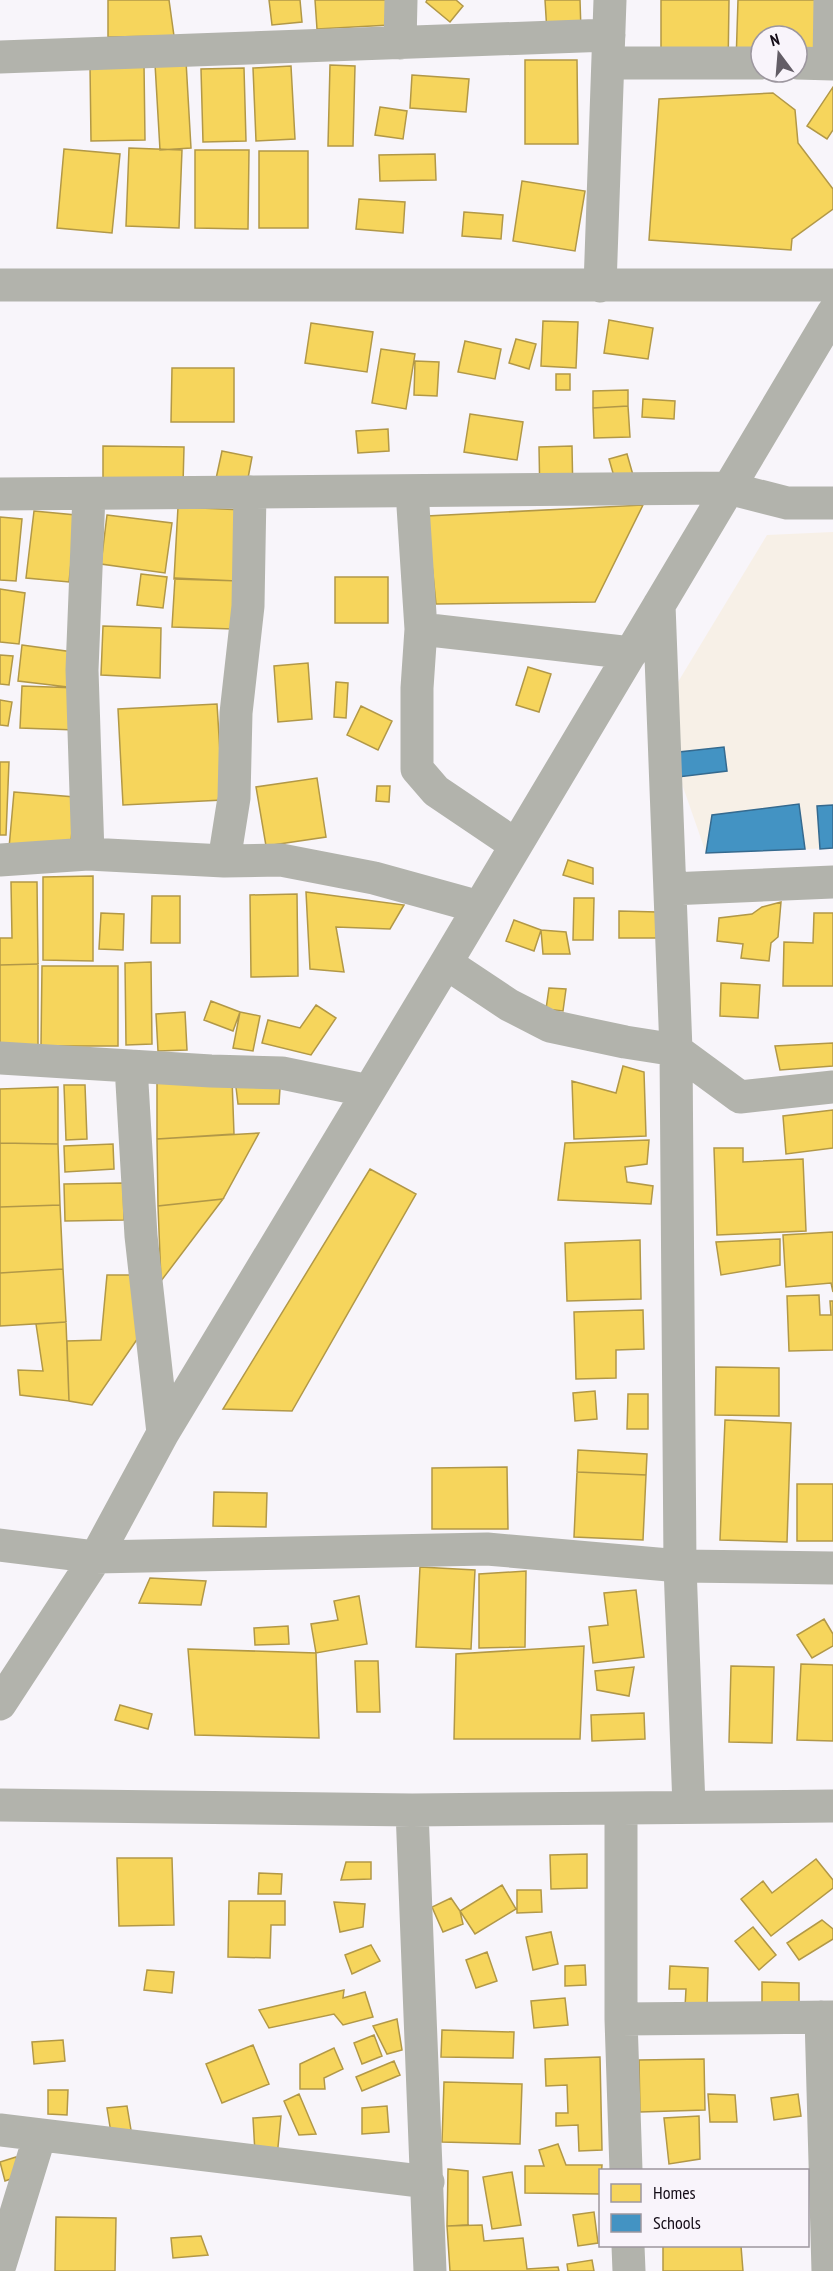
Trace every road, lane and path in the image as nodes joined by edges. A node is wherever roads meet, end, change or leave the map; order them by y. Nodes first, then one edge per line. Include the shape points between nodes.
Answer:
1 (401, 0) edge
2 (610, 0) edge
3 (830, 0) edge
4 (400, 43) junction
5 (609, 49) junction
6 (0, 57) edge
7 (749, 62) edge
8 (809, 63) edge
9 (831, 64) edge
10 (0, 285) edge
11 (833, 285) edge
12 (600, 286) junction
13 (833, 313) edge
14 (728, 488) junction
15 (412, 491) junction
16 (250, 492) junction
17 (89, 494) junction
18 (0, 495) edge
19 (833, 503) edge
20 (659, 605) junction
21 (421, 628) junction
22 (631, 653) junction
23 (516, 845) junction
24 (88, 854) junction
25 (0, 860) edge
26 (224, 861) junction
27 (833, 882) edge
28 (670, 889) junction
29 (479, 907) junction
30 (446, 963) junction
31 (676, 1050) junction
32 (0, 1058) edge
33 (131, 1066) junction
34 (833, 1088) edge
35 (369, 1091) junction
36 (163, 1433) junction
37 (0, 1545) edge
38 (96, 1557) junction
39 (680, 1566) junction
40 (833, 1568) edge
41 (0, 1704) edge
42 (0, 1805) edge
43 (833, 1806) edge
44 (688, 1808) junction
45 (621, 1809) junction
46 (412, 1810) junction
47 (827, 2017) edge
48 (621, 2019) junction
49 (0, 2130) edge
50 (40, 2135) junction
51 (626, 2169) edge
52 (428, 2182) junction
53 (628, 2247) edge
54 (0, 2265) edge
55 (430, 2271) edge
56 (629, 2271) edge
57 (828, 2271) edge

1 - 4 street
2 - 5 street
3 - 9 street
4 - 5 street
4 - 6 street
5 - 7 street
5 - 12 street
8 - 9 street
10 - 12 street
11 - 12 street
13 - 14 street
14 - 15 street
14 - 19 street via 788,503
14 - 20 street
15 - 16 street
15 - 21 street
16 - 17 street
16 - 26 street via 248,606 236,713 234,798
17 - 18 street
17 - 24 street via 82,670
20 - 22 street
20 - 28 street
21 - 22 street
21 - 23 street via 417,769 436,791
22 - 23 street
23 - 29 street
24 - 25 street
24 - 26 street
26 - 29 street via 281,860 374,878
27 - 28 street
28 - 31 street
29 - 30 street
30 - 31 street via 509,1005 550,1026
30 - 35 street
31 - 34 street via 740,1097
31 - 39 street
32 - 33 street
33 - 35 street via 282,1073
33 - 36 street via 141,1236
35 - 36 street
36 - 38 street
37 - 38 street
38 - 39 street via 487,1549
38 - 41 street
39 - 40 street
39 - 44 street
42 - 46 street
43 - 44 street
44 - 45 street
45 - 46 street
45 - 48 street
46 - 52 street
47 - 48 street
47 - 57 street
48 - 51 street
49 - 50 street
50 - 52 street
50 - 54 street
52 - 55 street
53 - 56 street

